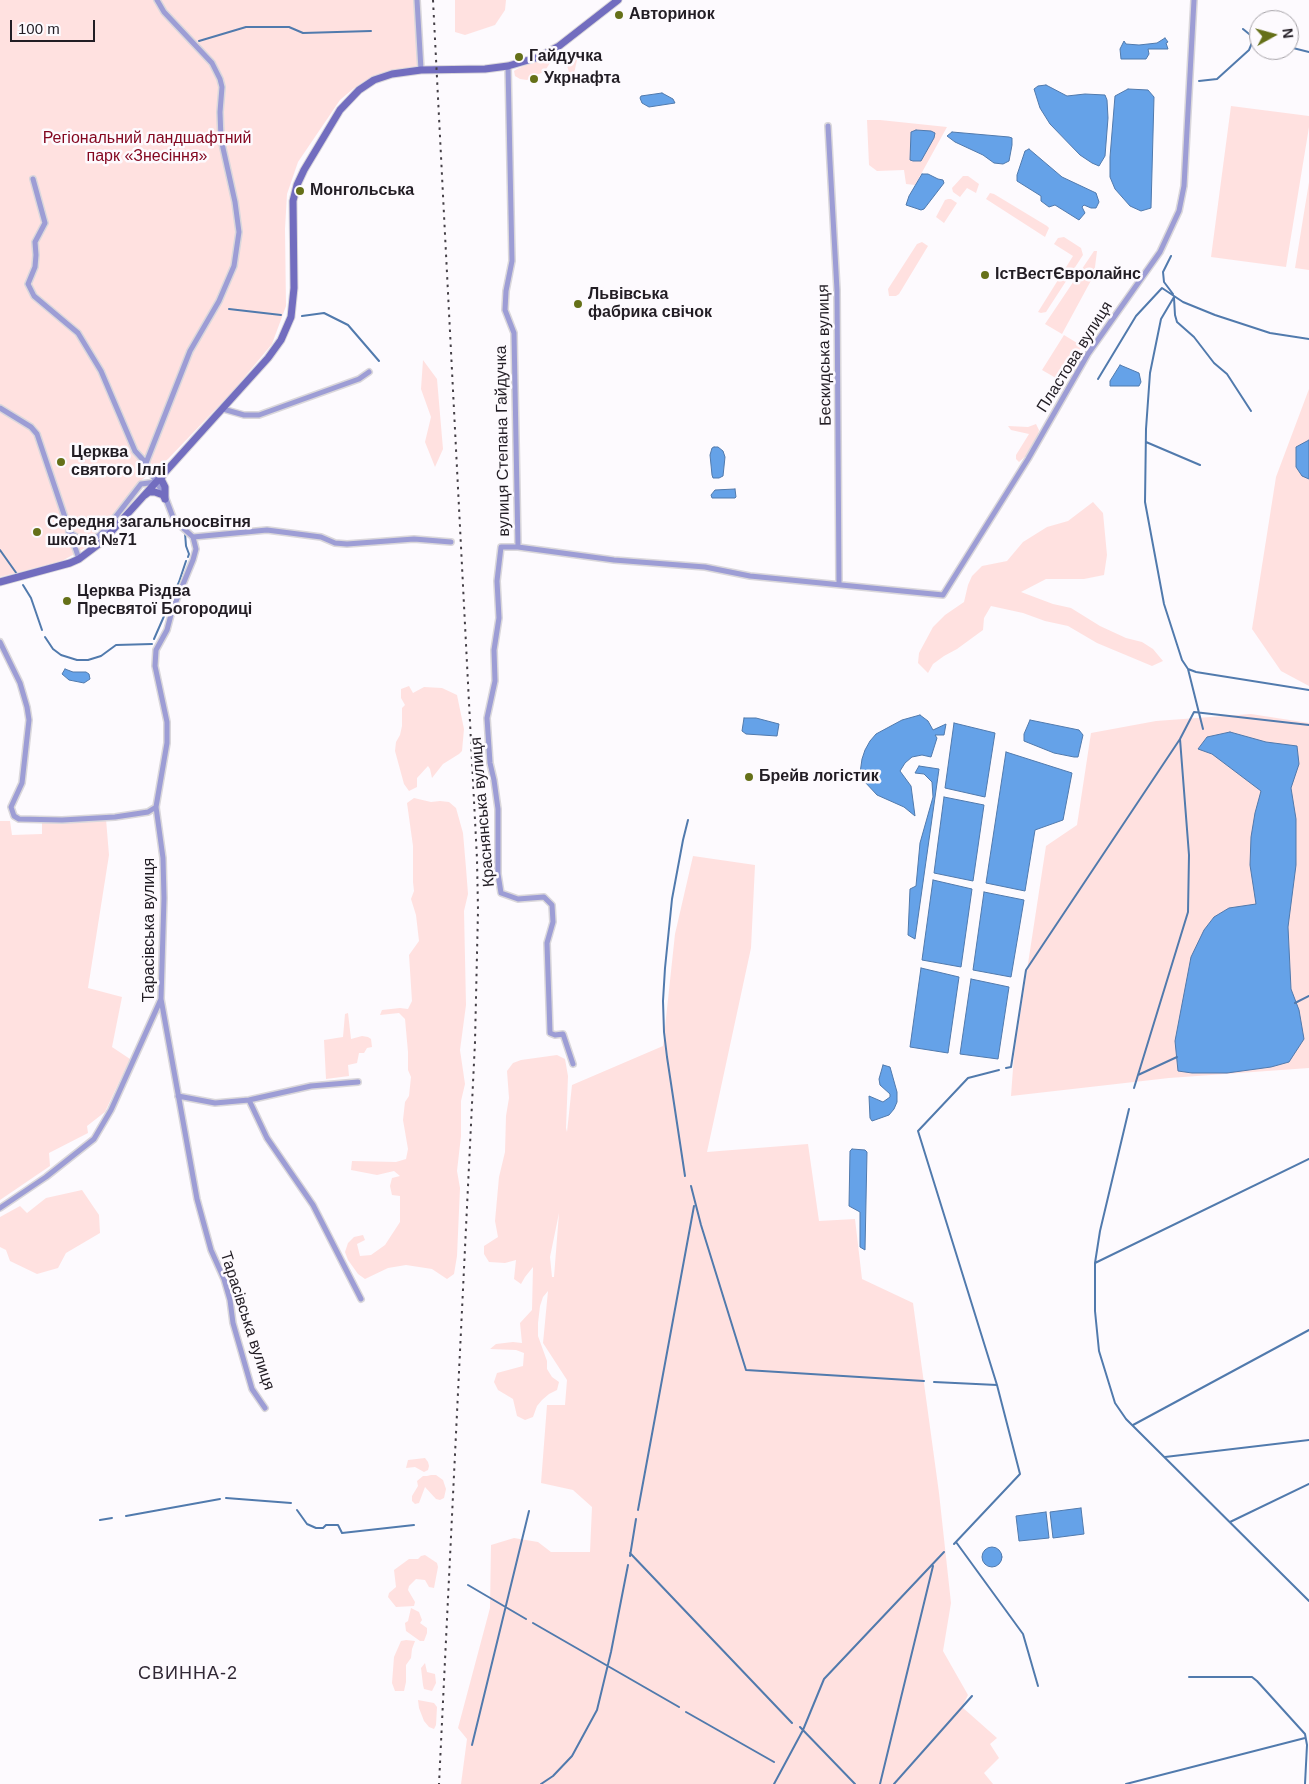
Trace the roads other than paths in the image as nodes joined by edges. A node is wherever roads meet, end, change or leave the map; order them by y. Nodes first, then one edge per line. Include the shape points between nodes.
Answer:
1 (156, 0) edge
2 (417, 0) edge
3 (618, 0) edge
4 (1194, 0) edge
5 (508, 66) junction
6 (421, 70) junction
7 (828, 126) dead end
8 (34, 179) dead end
9 (369, 372) dead end
10 (0, 408) edge
11 (223, 409) junction
12 (146, 464) junction
13 (164, 473) junction
14 (156, 482) junction
15 (144, 495) junction
16 (165, 499) junction
17 (69, 532) junction
18 (193, 537) junction
19 (452, 542) dead end
20 (518, 547) junction
21 (79, 559) junction
22 (0, 582) edge
23 (838, 584) junction
24 (0, 642) edge
25 (156, 807) junction
26 (161, 999) junction
27 (573, 1064) dead end
28 (358, 1082) dead end
29 (178, 1096) junction
30 (249, 1100) junction
31 (0, 1208) edge
32 (361, 1299) dead end
33 (264, 1408) dead end

1 - 12 street via 212,63 220,79 221,139 239,232 234,266 219,301 190,351
2 - 6 street
3 - 5 main road via 559,46 539,58
4 - 23 street, Пластова вулиця via 1184,186 1179,211 1160,252 1088,354 1028,459 943,595
5 - 6 main road
5 - 20 street, вулиця Степана Гайдучка via 512,261 505,310 514,333
6 - 11 main road via 392,74 359,90 340,110 304,170 293,200 294,288 291,317 281,340 268,358
7 - 23 street, Бескидська вулиця via 837,290
8 - 12 street via 45,223 35,242 35,267 28,284 34,296 78,333 101,371 135,451
9 - 11 street via 359,379 259,415
10 - 17 street via 37,434
11 - 13 main road
12 - 14 street
13 - 14 main road
13 - 16 main road via 161,480
14 - 15 main road
14 - 16 street
14 - 17 street via 142,484 96,538 78,538
15 - 16 main road via 155,492 163,494
15 - 21 main road via 103,541
16 - 18 street via 174,520
17 - 21 street
18 - 19 street via 267,530 347,544 414,540
18 - 25 street, Тарасівська вулиця via 196,549 193,560 167,630 156,650 155,666 167,722 167,743
20 - 23 street
20 - 27 street, Краснянська вулиця via 501,547 495,681 487,718 498,809 498,874 501,893 518,899 544,897 552,905 553,922 547,943 550,1033 563,1034
21 - 22 main road via 58,568
24 - 25 street via 20,683 29,720 22,783 11,807 14,816 62,820 115,817 148,812
25 - 26 street, Тарасівська вулиця via 164,890
26 - 29 street, Тарасівська вулиця
26 - 31 street via 111,1110 94,1139
28 - 30 street via 311,1086
29 - 30 street via 215,1103
29 - 33 street, Тарасівська вулиця via 197,1199 211,1250 224,1278 252,1389
30 - 32 street via 267,1138 313,1205

